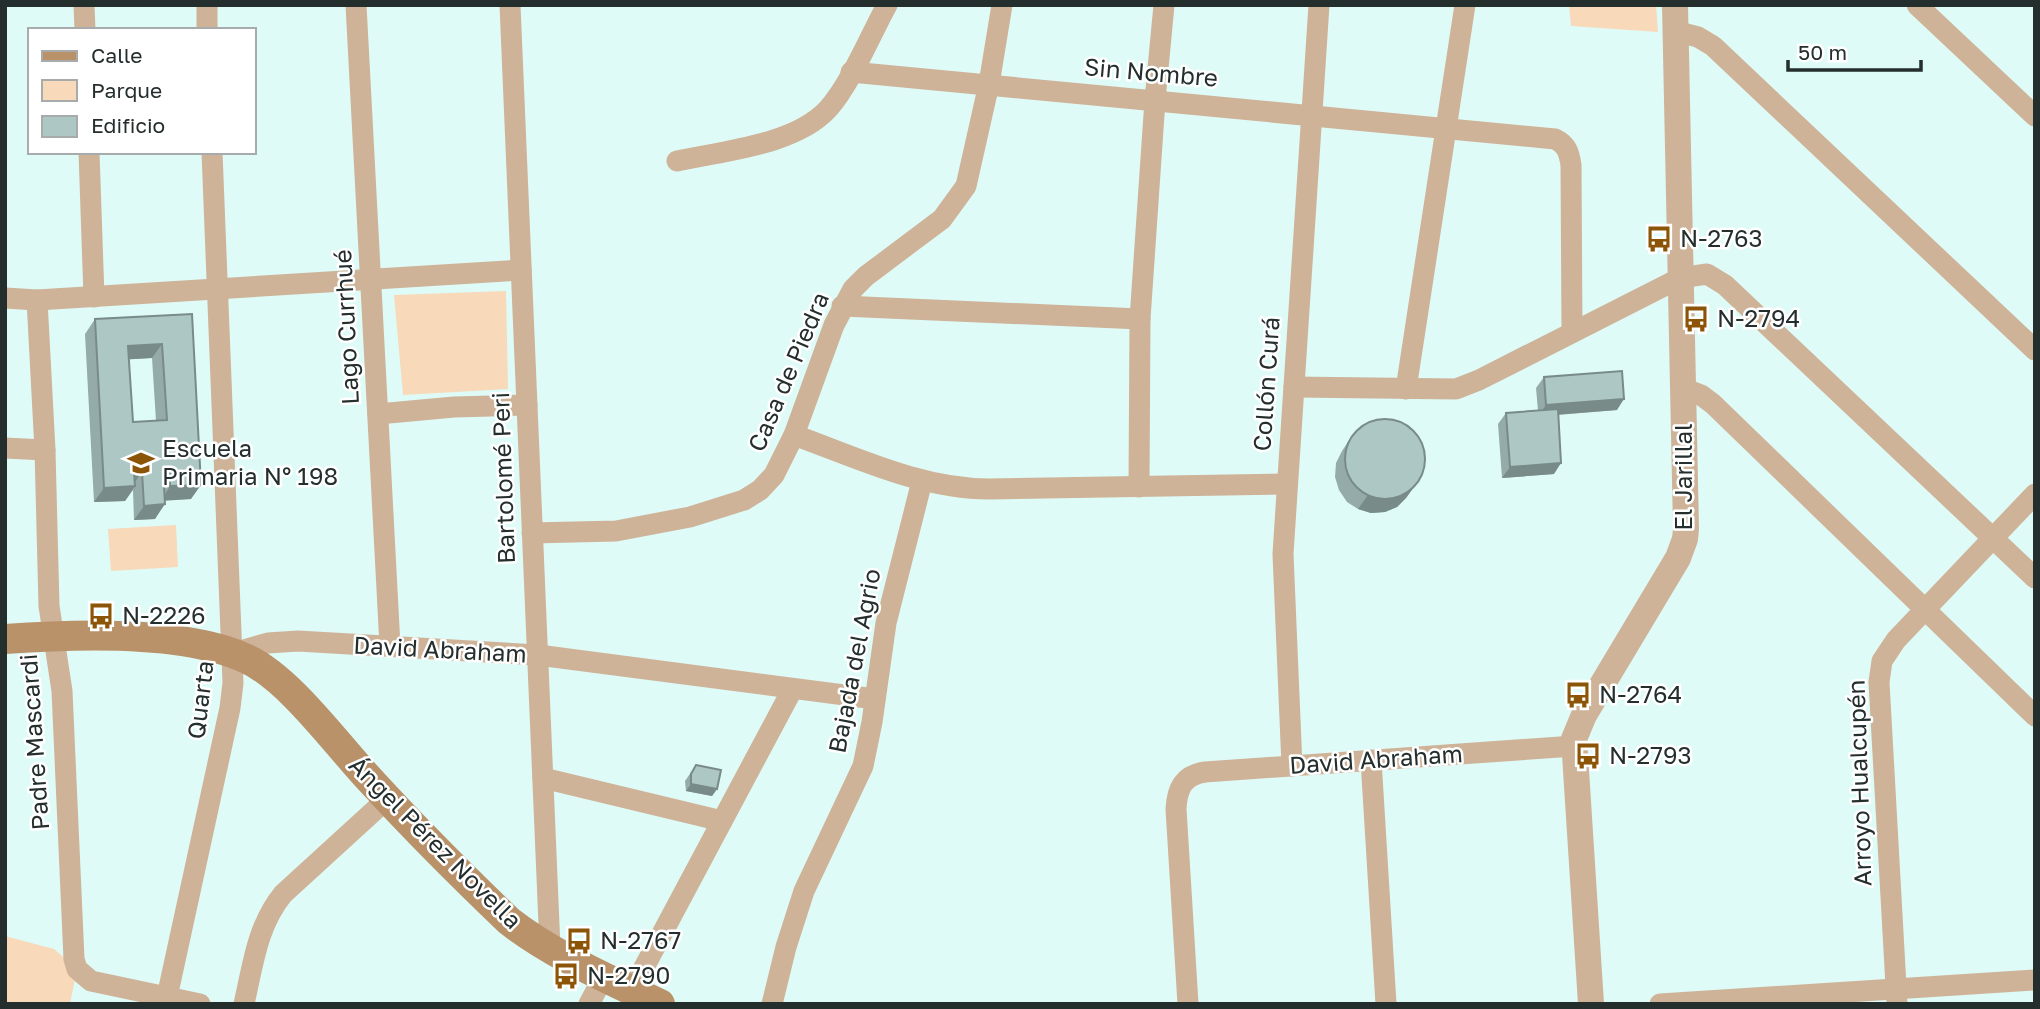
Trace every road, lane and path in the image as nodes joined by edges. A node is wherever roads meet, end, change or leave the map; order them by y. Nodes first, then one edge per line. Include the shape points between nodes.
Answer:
1 (84, 5) edge
2 (206, 5) edge
3 (356, 5) edge
4 (510, 5) edge
5 (887, 5) edge
6 (1002, 5) edge
7 (1164, 5) edge
8 (1319, 5) edge
9 (1465, 5) edge
10 (1917, 5) edge
11 (1675, 18) edge
12 (85, 28) edge
13 (207, 28) edge
14 (851, 72) junction
15 (989, 84) junction
16 (1155, 100) junction
17 (1312, 115) junction
18 (2035, 116) edge
19 (1446, 128) junction
20 (89, 154) edge
21 (212, 154) edge
22 (677, 161) dead end
23 (521, 270) junction
24 (1680, 278) junction
25 (371, 279) junction
26 (218, 290) junction
27 (94, 297) junction
28 (5, 298) edge
29 (37, 300) junction
30 (842, 306) junction
31 (1140, 319) junction
32 (1572, 332) junction
33 (2035, 350) edge
34 (1294, 387) junction
35 (1683, 388) junction
36 (1406, 389) junction
37 (527, 405) junction
38 (378, 414) junction
39 (794, 435) junction
40 (5, 448) edge
41 (45, 450) junction
42 (922, 481) junction
43 (1287, 484) junction
44 (1139, 487) junction
45 (2035, 494) edge
46 (533, 533) junction
47 (1993, 538) junction
48 (2035, 578) edge
49 (1925, 610) junction
50 (5, 629) edge
51 (53, 636) junction
52 (5, 639) edge
53 (390, 646) junction
54 (233, 653) junction
55 (538, 655) junction
56 (792, 690) junction
57 (875, 699) junction
58 (2035, 716) edge
59 (1574, 747) junction
60 (1371, 760) junction
61 (1292, 766) junction
62 (543, 778) junction
63 (387, 799) junction
64 (722, 821) junction
65 (550, 948) junction
66 (604, 976) junction
67 (2035, 979) edge
68 (632, 990) junction
69 (1896, 996) edge
70 (167, 997) junction
71 (200, 1004) edge
72 (244, 1004) edge
73 (589, 1004) edge
74 (660, 1004) edge
75 (772, 1004) edge
76 (1188, 1004) edge
77 (1386, 1004) edge
78 (1591, 1004) edge
79 (1660, 1004) edge

1 - 12 street
2 - 13 street
3 - 25 street, Lago Currhué
4 - 23 street, Bartolomé Peri
5 - 14 street
6 - 15 street, Casa de Piedra
7 - 16 street
8 - 17 street, Collón Curá
9 - 19 street
10 - 18 street
11 - 24 street, El Jarillal
11 - 33 street via 1713,46
14 - 15 street, Sin Nombre
14 - 22 street via 829,108 797,132
15 - 16 street, Sin Nombre
15 - 30 street, Casa de Piedra via 966,186 956,203 942,219 866,276
16 - 17 street, Sin Nombre
16 - 31 street
17 - 19 street, Sin Nombre
17 - 34 street, Collón Curá
19 - 32 street, Sin Nombre via 1555,139 1568,150
19 - 36 street
20 - 27 street
21 - 26 street, Quarta
23 - 25 street
23 - 37 street, Bartolomé Peri
24 - 32 street
24 - 35 street, El Jarillal
24 - 47 street via 1707,274 1720,280
25 - 26 street
25 - 38 street, Lago Currhué
26 - 27 street
26 - 54 street, Quarta
27 - 29 street
28 - 29 street
29 - 41 street, Padre Mascardi
30 - 31 street
30 - 39 street, Casa de Piedra
31 - 44 street
32 - 36 street via 1468,385
34 - 36 street
34 - 43 street, Collón Curá
35 - 49 street via 1713,404
35 - 59 street, El Jarillal via 1686,529 1682,549 1579,723
37 - 38 street
37 - 46 street, Bartolomé Peri
38 - 53 street, Lago Currhué
39 - 42 street
39 - 46 street, Casa de Piedra via 779,467 760,490 744,500 616,531
40 - 41 street
41 - 51 street, Padre Mascardi
42 - 44 street via 968,489
42 - 57 street, Bajada del Agrio via 886,623
43 - 44 street
43 - 61 street, Collón Curá via 1282,581
45 - 47 street, Arroyo Hualcupén
46 - 55 street, Bartolomé Peri
47 - 48 street
47 - 49 street, Arroyo Hualcupén
49 - 58 street
49 - 69 street, Arroyo Hualcupén via 1887,651 1880,671
50 - 51 street
51 - 52 main road, David Abraham
51 - 54 main road, David Abraham via 184,641
51 - 70 street, Padre Mascardi via 62,691 77,969 100,984
53 - 54 street, David Abraham via 283,642
53 - 55 street, David Abraham
54 - 63 main road, Ángel Pérez Novella via 260,665 288,690
54 - 70 street, Quarta via 230,708
55 - 56 street, David Abraham
55 - 62 street, Bartolomé Peri
56 - 57 street, David Abraham
56 - 64 street
57 - 75 street, Bajada del Agrio via 863,766 804,891
59 - 60 street, David Abraham
59 - 78 street, El Jarillal
60 - 61 street, David Abraham
60 - 77 street
61 - 76 street, David Abraham via 1197,773 1182,783 1176,809
62 - 64 street
62 - 65 street, Bartolomé Peri
63 - 65 main road, Ángel Pérez Novella via 509,921
63 - 72 street via 273,907 260,934
64 - 68 street
65 - 66 main road, Ángel Pérez Novella
66 - 68 main road, Ángel Pérez Novella
66 - 73 street
67 - 69 street
68 - 74 main road, Ángel Pérez Novella
69 - 79 street
70 - 71 street

